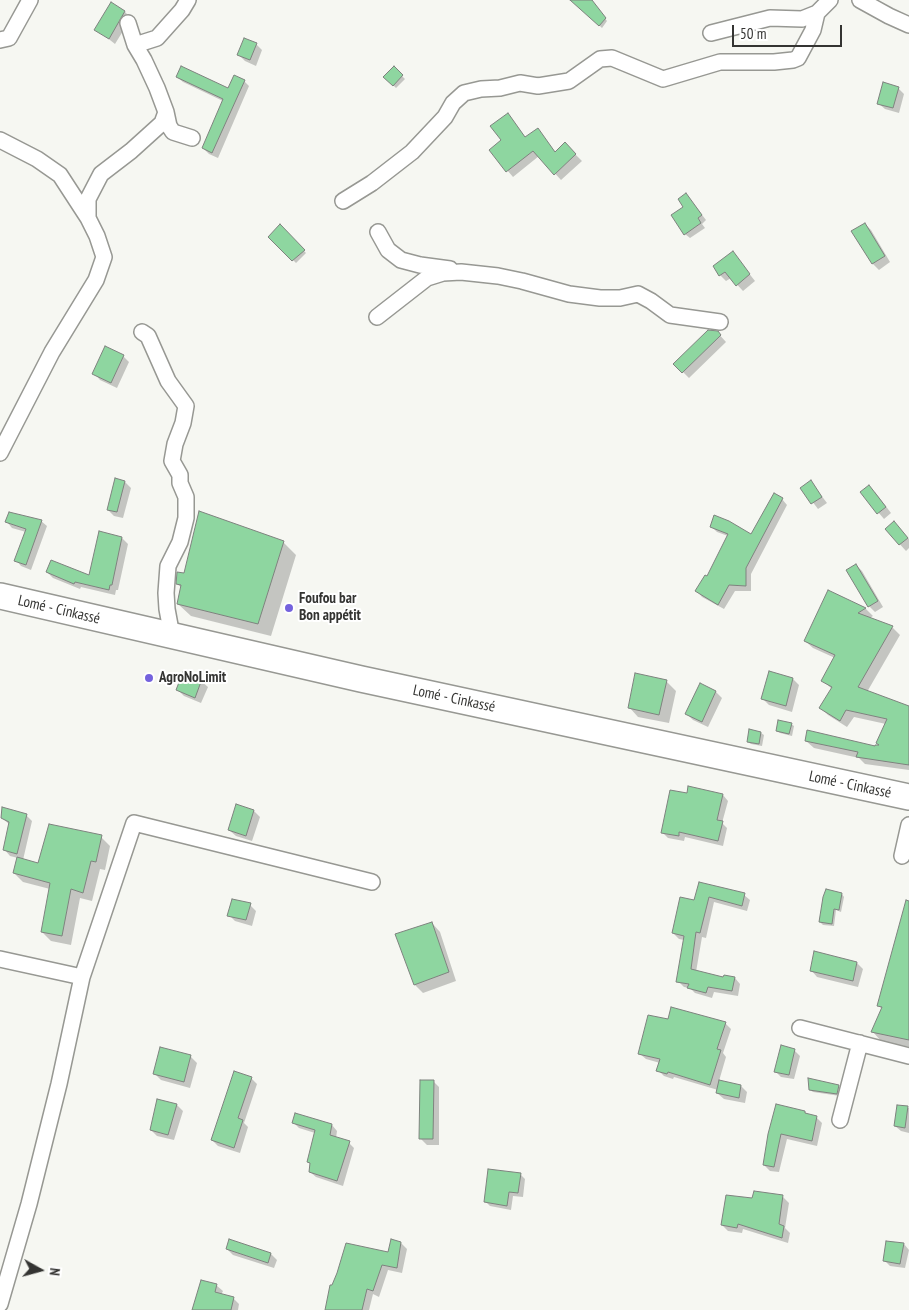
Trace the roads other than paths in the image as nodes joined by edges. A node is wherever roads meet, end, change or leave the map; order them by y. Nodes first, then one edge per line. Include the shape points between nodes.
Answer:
1 (30, 0) edge
2 (188, 0) edge
3 (830, 0) edge
4 (860, 0) edge
5 (817, 13) junction
6 (128, 23) dead end
7 (909, 25) edge
8 (711, 33) dead end
9 (0, 40) edge
10 (135, 44) junction
11 (166, 112) junction
12 (173, 132) junction
13 (147, 136) junction
14 (192, 138) dead end
15 (0, 140) edge
16 (343, 201) dead end
17 (88, 218) junction
18 (378, 232) dead end
19 (461, 272) junction
20 (377, 317) dead end
21 (720, 322) dead end
22 (142, 332) dead end
23 (0, 453) edge
24 (0, 596) edge
25 (172, 636) junction
26 (909, 797) edge
27 (909, 825) edge
28 (902, 856) dead end
29 (372, 882) dead end
30 (0, 959) edge
31 (82, 977) junction
32 (800, 1028) dead end
33 (860, 1043) junction
34 (909, 1056) edge
35 (840, 1120) dead end
36 (0, 1304) edge

1 - 9 street via 8,38
2 - 10 street via 157,38
3 - 5 street
4 - 7 street
5 - 8 street via 802,19 770,18
5 - 16 street via 813,30 798,58 793,60 720,62 663,79 612,58 600,59 569,81 538,86 520,83 464,93 412,152
6 - 10 street
10 - 11 street
11 - 12 street via 168,126
11 - 13 street via 162,122
12 - 13 street
12 - 14 street
13 - 17 street via 101,174 88,199
15 - 17 street via 60,175
17 - 23 street via 104,257 96,280 52,352
18 - 19 street via 388,250 401,260
19 - 20 street via 428,278
19 - 21 street via 498,276 569,294 600,298 638,294 670,315
22 - 25 street via 148,336 168,381 186,406 172,461 186,497 186,518 180,542 168,566 166,601
24 - 25 highway, Lomé - Cinkassé
25 - 26 highway, Lomé - Cinkassé via 361,680
27 - 28 street
29 - 31 street via 134,823
30 - 31 street
31 - 36 street via 29,1204
32 - 33 street
33 - 34 street
33 - 35 street

